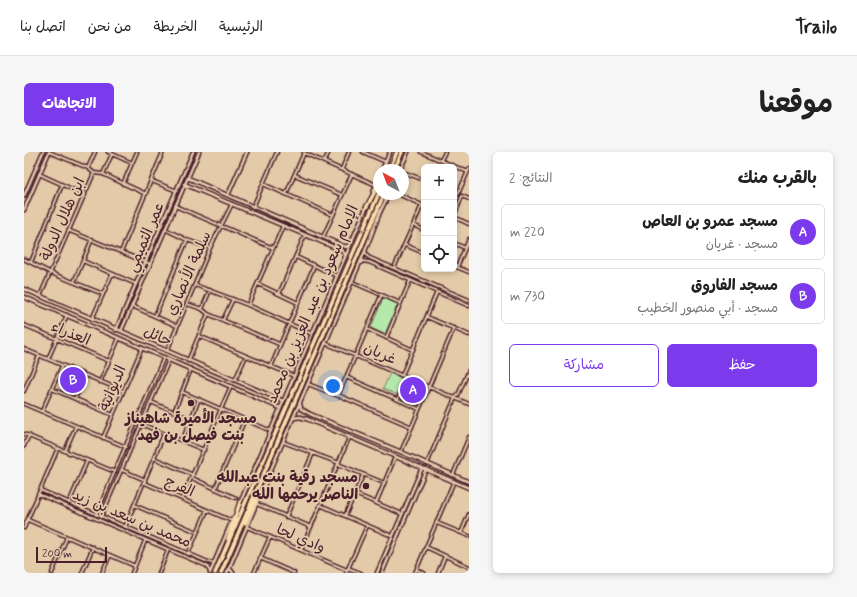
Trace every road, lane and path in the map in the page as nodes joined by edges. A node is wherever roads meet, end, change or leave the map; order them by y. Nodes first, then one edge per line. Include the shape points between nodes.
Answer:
1 (43, 152) edge
2 (49, 152) edge
3 (95, 152) edge
4 (108, 152) edge
5 (137, 152) edge
6 (163, 152) edge
7 (193, 152) edge
8 (199, 152) edge
9 (247, 152) edge
10 (277, 152) edge
11 (304, 152) edge
12 (329, 152) edge
13 (349, 152) edge
14 (363, 152) edge
15 (390, 152) edge
16 (397, 152) edge
17 (402, 152) edge
18 (408, 152) edge
19 (420, 152) edge
20 (444, 152) edge
21 (112, 154) junction
22 (441, 161) junction
23 (324, 162) junction
24 (386, 162) joint
25 (132, 163) junction
26 (392, 164) edge
27 (397, 164) edge
28 (403, 164) edge
29 (88, 168) junction
30 (469, 168) edge
31 (342, 169) junction
32 (468, 172) junction
33 (94, 173) junction
34 (39, 174) junction
35 (103, 174) junction
36 (352, 174) junction
37 (409, 174) edge
38 (295, 175) junction
39 (183, 176) junction
40 (188, 178) junction
41 (421, 179) edge
42 (152, 181) junction
43 (373, 182) edge
44 (123, 184) junction
45 (184, 184) junction
46 (263, 184) junction
47 (62, 185) junction
48 (177, 191) junction
49 (373, 193) edge
50 (146, 194) junction
51 (286, 194) junction
52 (458, 194) joint
53 (85, 195) junction
54 (228, 195) junction
55 (342, 195) junction
56 (24, 196) edge
57 (462, 196) junction
58 (409, 199) edge
59 (469, 199) edge
60 (376, 200) edge
61 (384, 200) edge
62 (385, 200) edge
63 (232, 204) junction
64 (421, 205) edge
65 (175, 206) junction
66 (253, 207) junction
67 (366, 208) joint
68 (457, 209) edge
69 (24, 210) edge
70 (421, 210) edge
71 (333, 215) junction
72 (457, 218) edge
73 (469, 224) edge
74 (413, 225) junction
75 (283, 226) junction
76 (221, 227) junction
77 (165, 229) junction
78 (421, 229) edge
79 (70, 230) junction
80 (305, 235) junction
81 (323, 237) junction
82 (469, 239) edge
83 (92, 240) junction
84 (187, 240) junction
85 (352, 242) junction
86 (457, 244) edge
87 (405, 245) junction
88 (210, 248) junction
89 (273, 248) junction
90 (466, 248) junction
91 (365, 251) junction
92 (121, 252) junction
93 (421, 252) edge
94 (296, 257) junction
95 (370, 258) junction
96 (24, 259) edge
97 (345, 259) junction
98 (83, 261) junction
99 (30, 262) junction
100 (145, 262) junction
101 (368, 262) junction
102 (150, 264) junction
103 (360, 264) junction
104 (457, 265) edge
105 (314, 266) junction
106 (457, 267) edge
107 (394, 268) junction
108 (469, 272) edge
109 (51, 273) junction
110 (112, 274) junction
111 (337, 276) junction
112 (410, 281) junction
113 (74, 282) junction
114 (352, 282) junction
115 (136, 284) junction
116 (195, 284) junction
117 (258, 284) junction
118 (24, 289) edge
119 (210, 290) junction
120 (437, 292) junction
121 (103, 294) junction
122 (279, 294) junction
123 (381, 296) junction
124 (24, 297) edge
125 (40, 297) junction
126 (233, 299) junction
127 (469, 300) edge
128 (298, 303) junction
129 (400, 303) junction
130 (187, 304) junction
131 (248, 305) junction
132 (132, 306) junction
133 (469, 306) edge
134 (202, 309) junction
135 (208, 314) junction
136 (67, 315) junction
137 (155, 316) junction
138 (427, 317) junction
139 (92, 319) junction
140 (223, 320) junction
141 (290, 324) junction
142 (24, 325) edge
143 (177, 326) junction
144 (454, 328) junction
145 (367, 329) junction
146 (116, 330) junction
147 (121, 331) junction
148 (312, 334) junction
149 (469, 335) edge
150 (199, 336) junction
151 (119, 337) junction
152 (56, 338) junction
153 (386, 338) junction
154 (325, 343) junction
155 (280, 345) junction
156 (142, 347) junction
157 (24, 349) edge
158 (413, 350) junction
159 (167, 351) junction
160 (355, 355) junction
161 (39, 356) junction
162 (246, 356) junction
163 (164, 358) junction
164 (48, 359) junction
165 (170, 360) junction
166 (109, 361) junction
167 (188, 361) junction
168 (62, 366) junction
169 (272, 367) junction
170 (191, 369) junction
171 (469, 370) edge
172 (85, 375) junction
173 (402, 375) junction
174 (294, 376) junction
175 (346, 377) junction
176 (407, 377) junction
177 (468, 377) edge
178 (236, 380) junction
179 (100, 382) junction
180 (308, 384) junction
181 (231, 386) junction
182 (429, 386) junction
183 (112, 387) junction
184 (52, 389) junction
185 (24, 391) edge
186 (123, 391) junction
187 (182, 392) junction
188 (338, 396) junction
189 (455, 398) junction
190 (75, 399) junction
191 (199, 399) junction
192 (278, 399) junction
193 (398, 399) junction
194 (283, 401) junction
195 (151, 402) junction
196 (300, 402) junction
197 (24, 404) edge
198 (469, 404) edge
199 (275, 406) junction
200 (280, 408) junction
201 (221, 409) junction
202 (419, 409) junction
203 (102, 410) junction
204 (42, 411) junction
205 (174, 412) junction
206 (306, 412) junction
207 (113, 415) junction
208 (303, 418) junction
209 (191, 419) junction
210 (245, 419) junction
211 (291, 422) junction
212 (142, 424) junction
213 (76, 426) junction
214 (412, 427) junction
215 (270, 431) junction
216 (24, 434) edge
217 (164, 434) junction
218 (28, 436) junction
219 (469, 437) edge
220 (103, 438) junction
221 (349, 438) junction
222 (182, 441) junction
223 (283, 442) junction
224 (24, 446) edge
225 (126, 447) junction
226 (58, 448) junction
227 (204, 450) junction
228 (65, 451) junction
229 (401, 452) junction
230 (314, 453) junction
231 (395, 456) junction
232 (154, 458) junction
233 (87, 461) junction
234 (338, 463) junction
235 (427, 464) junction
236 (422, 468) junction
237 (122, 470) junction
238 (426, 470) junction
239 (441, 470) junction
240 (115, 472) junction
241 (193, 475) junction
242 (363, 475) junction
243 (419, 475) junction
244 (439, 475) junction
245 (453, 475) junction
246 (423, 476) junction
247 (192, 478) junction
248 (145, 480) junction
249 (454, 481) junction
250 (469, 482) edge
251 (384, 484) junction
252 (264, 487) junction
253 (469, 488) edge
254 (215, 489) junction
255 (40, 490) junction
256 (38, 494) junction
257 (355, 494) junction
258 (236, 498) dead end
259 (182, 499) junction
260 (240, 502) junction
261 (69, 503) junction
262 (376, 503) junction
263 (257, 504) junction
264 (134, 505) junction
265 (320, 505) junction
266 (98, 510) junction
267 (207, 510) junction
268 (104, 512) junction
269 (402, 514) junction
270 (469, 514) edge
271 (96, 515) junction
272 (345, 516) junction
273 (101, 517) junction
274 (286, 517) junction
275 (28, 520) junction
276 (232, 521) junction
277 (437, 523) junction
278 (367, 526) junction
279 (125, 527) junction
280 (247, 527) junction
281 (311, 527) junction
282 (24, 528) edge
283 (197, 532) junction
284 (461, 533) junction
285 (238, 534) junction
286 (392, 536) junction
287 (469, 536) edge
288 (67, 537) junction
289 (270, 537) junction
290 (397, 538) junction
291 (145, 541) junction
292 (93, 547) junction
293 (426, 547) junction
294 (226, 548) junction
295 (168, 550) junction
296 (301, 550) junction
297 (188, 554) junction
298 (110, 555) junction
299 (445, 556) junction
300 (260, 558) junction
301 (215, 561) junction
302 (135, 566) junction
303 (230, 566) junction
304 (469, 566) edge
305 (347, 570) edge
306 (417, 570) junction
307 (210, 572) edge
308 (52, 573) edge
309 (82, 573) edge
310 (102, 573) edge
311 (132, 573) edge
312 (159, 573) edge
313 (215, 573) edge
314 (221, 573) edge
315 (227, 573) edge
316 (233, 573) edge
317 (254, 573) edge
318 (294, 573) edge
319 (361, 573) edge
320 (377, 573) edge
321 (382, 573) edge
322 (415, 573) edge
323 (424, 573) edge
324 (438, 573) edge

1 - 56 street
2 - 29 street
2 - 34 street
3 - 29 street
4 - 21 street
5 - 25 street
6 - 42 street
7 - 39 street, عمر التميمي
8 - 40 street
9 - 54 street
10 - 46 street
11 - 23 street
11 - 38 street
12 - 23 street
13 - 31 street
14 - 24 street
15 - 24 street
16 - 26 main road
17 - 27 main road
18 - 28 street
19 - 22 street
20 - 22 street
21 - 25 street
21 - 35 street
22 - 32 street
23 - 31 street
25 - 44 street
29 - 33 street
30 - 32 street
31 - 36 street
32 - 52 street
33 - 35 street
33 - 53 street, ابن هلال الدولة
34 - 47 street
34 - 69 street
35 - 44 street
36 - 43 street
36 - 55 street
37 - 41 street
38 - 51 street
38 - 55 street
39 - 40 street
39 - 48 street, عمر التميمي
40 - 45 street
40 - 54 street
42 - 48 street
42 - 50 street
44 - 50 street
45 - 63 street
45 - 65 street
46 - 51 street
46 - 66 street
47 - 53 street
47 - 99 street
48 - 100 street, عمر التميمي
49 - 67 main road
50 - 92 street
51 - 71 street
52 - 57 street
53 - 79 street, ابن هلال الدولة
54 - 66 street
55 - 71 street
57 - 59 street
57 - 68 street
58 - 64 street
60 -> 294 main road, الإمام سعود بن عبد العزيز بن محمد
61 - 285 main road, الإمام سعود بن عبد العزيز بن محمد
62 - 91 street, الإمام سعود بن عبد العزيز بن محمد
63 - 75 street
63 - 76 street, سلمة الأنصاري
65 - 76 street
65 - 77 street
66 - 81 street
67 - 85 street, الإمام سعود بن عبد العزيز بن محمد
70 - 74 street
71 - 81 street
72 - 73 street
74 - 78 street
74 - 87 street
75 - 80 street
75 - 89 street
76 - 88 street, سلمة الأنصاري
76 - 89 street
77 - 84 street
77 - 102 street
79 - 83 street
79 - 109 street, ابن هلال الدولة
80 - 94 street
80 - 97 street via 342,250
81 - 85 street via 346,247
82 - 90 street
83 - 92 street
83 - 98 street
84 - 88 street
84 - 137 street
85 - 97 street, الإمام سعود بن عبد العزيز بن محمد
86 - 90 street
87 - 93 street
87 - 107 street
88 - 116 street, سلمة الأنصاري
89 - 117 street
90 - 104 street
91 - 95 street
91 - 103 street, الإمام سعود بن عبد العزيز بن محمد
92 - 100 street
94 - 105 street
94 - 122 street
95 - 101 street
95 - 107 street
96 - 99 street
97 - 111 street, الإمام سعود بن عبد العزيز بن محمد
98 - 110 street
98 - 113 street
99 - 109 street
100 - 102 street
100 - 115 street, عمر التميمي
101 - 103 street via 362,261
101 - 112 street
102 - 132 street
103 - 114 street, الإمام سعود بن عبد العزيز بن محمد
105 - 111 street
105 - 128 street
106 - 108 street
107 - 127 street
109 - 113 street
109 - 125 street, ابن هلال الدولة
110 - 115 street
110 - 121 street
111 - 148 street, الإمام سعود بن عبد العزيز بن محمد
112 - 120 street
112 - 129 street
113 - 121 street
114 - 123 street
114 - 154 street, الإمام سعود بن عبد العزيز بن محمد
115 - 146 street, عمر التميمي
116 - 119 street
116 - 130 street, سلمة الأنصاري
117 - 122 street
117 - 131 street
118 - 125 street, حائل
119 - 126 street
119 - 134 street
120 - 133 street
120 - 138 street
121 - 139 street
122 - 128 street
123 - 129 street
123 - 145 street
124 - 136 street, حائل
125 - 139 street, حائل
126 - 131 street
126 - 140 street
128 - 141 street
129 - 153 street
130 - 134 street
130 - 143 street, سلمة الأنصاري
131 - 141 street
132 - 137 street
132 - 147 street
134 - 135 street
135 - 140 street
135 - 150 street
136 - 151 street, حائل
136 - 152 street
137 - 143 street
138 - 144 street
138 - 158 street
139 - 146 street, حائل
140 - 155 street
141 - 148 street
141 - 155 street
142 - 152 street, العذراء
143 - 159 street, سلمة الأنصاري
144 - 149 street
144 - 182 street
145 - 153 street
145 - 160 street
146 - 147 street, حائل
147 - 159 street, حائل
148 - 174 street, الإمام سعود بن عبد العزيز بن محمد
150 - 162 street
150 - 167 street
151 - 156 street, حائل
151 - 166 street
152 - 164 street
152 - 166 street, العذراء
153 - 158 street
154 - 160 street, غريان
154 - 180 street, الإمام سعود بن عبد العزيز بن محمد
155 - 169 street
156 - 163 street, حائل
156 - 186 street, الديوانية
157 - 161 street
158 - 173 street
159 - 167 street, حائل
160 - 173 street, غريان
160 - 175 street
161 - 164 street
161 - 185 street
162 - 169 street
162 - 178 street
163 - 165 street, حائل
163 - 225 street
164 - 168 street
165 - 170 street, حائل
165 - 195 street
166 - 179 street
167 - 178 street, حائل
168 - 172 street
168 - 184 street
169 - 174 street
170 - 181 street, حائل
170 - 187 street
171 - 177 street
172 - 179 street
172 - 190 street
173 - 176 street, غريان
174 - 194 street, الإمام سعود بن عبد العزيز بن محمد
175 - 188 street
175 - 193 street
176 - 182 street, غريان
176 - 193 street
177 - 189 street
178 - 192 street, حائل
179 - 183 street
180 - 188 street
180 - 196 street, الإمام سعود بن عبد العزيز بن محمد
181 - 199 street, حائل
181 - 201 street
182 - 189 street, غريان
182 - 202 street
183 - 186 street
183 - 203 street
184 - 190 street
184 - 204 street
186 - 207 street, الديوانية
187 - 191 street
187 - 205 street
188 - 214 street
189 - 198 street, غريان
189 - 235 street
190 - 203 street
191 - 201 street
191 - 209 street
192 - 194 street, حائل
192 - 199 street
193 - 202 street
194 - 200 street, الإمام سعود بن عبد العزيز بن محمد
195 - 205 street
195 - 212 street
196 - 206 street via 301,409
196 - 211 street, الإمام سعود بن عبد العزيز بن محمد
197 - 204 street
199 - 200 street, حائل
200 - 215 street, الإمام سعود بن عبد العزيز بن محمد
201 - 210 street
201 - 227 street
202 - 214 street
203 - 207 street
204 - 213 street
205 - 209 street
206 - 208 street via 302,414
206 - 229 street
207 - 220 street, الديوانية
208 - 211 street via 294,418
208 - 221 street
209 - 222 street
210 - 215 street
210 - 254 street
211 - 223 street, الإمام سعود بن عبد العزيز بن محمد
212 - 217 street
212 - 237 street
213 - 220 street
213 - 228 street
214 - 229 street
215 - 260 street, الإمام سعود بن عبد العزيز بن محمد
216 - 218 street
217 - 222 street
217 - 232 street
218 - 224 street
218 - 226 street
219 - 245 street
220 - 225 street
221 - 231 street
221 - 234 street
222 - 227 street
223 - 230 street
223 - 252 street, الإمام سعود بن عبد العزيز بن محمد
225 - 240 street
226 - 228 street
226 - 255 street
227 - 241 street
228 - 233 street
229 - 235 street
230 - 234 street
230 - 274 street
231 - 236 street
231 - 251 street
232 - 241 street
232 - 248 street
233 - 240 street
233 - 261 street
234 - 242 street
234 - 265 street
235 - 239 street
236 - 238 street
236 - 243 street
237 - 248 street, الفرج
237 - 268 street
238 - 244 street
238 - 246 street
239 - 244 street
239 - 245 street
240 - 266 street
241 - 247 street
242 - 251 street
242 - 257 street
243 - 246 street via 422,472
243 - 269 street
244 - 249 street
245 - 250 street
246 - 290 street
247 - 254 street
247 - 259 street
248 - 259 street, الفرج via 145,483
248 - 264 street
249 - 253 street
249 - 277 street
251 - 262 street
252 - 263 street, الإمام سعود بن عبد العزيز بن محمد
252 - 285 main road
254 - 258 street
255 - 256 street
255 - 261 street, محمد بن سعد بن زيد
256 - 275 street
256 - 291 street, محمد بن سعد بن زيد
257 - 262 street
257 - 272 street
259 - 267 street, الفرج
260 - 276 street, الإمام سعود بن عبد العزيز بن محمد
260 - 294 main road
261 - 271 street, محمد بن سعد بن زيد
262 - 269 street
263 - 274 street
263 - 280 street, الإمام سعود بن عبد العزيز بن محمد
264 - 279 street
264 - 283 street
265 - 272 street
265 - 281 street
266 - 268 street via 99,514
266 - 271 street
267 - 276 street, الفرج
267 - 283 street
268 - 273 street
269 - 286 street
270 - 284 street
271 - 273 street, محمد بن سعد بن زيد
272 - 278 street
273 - 279 street, محمد بن سعد بن زيد
274 - 281 street
275 - 282 street
275 - 288 street
276 - 301 street, الإمام سعود بن عبد العزيز بن محمد
277 - 284 street
277 - 293 street
278 - 286 street
278 - 305 street
279 - 297 street, محمد بن سعد بن زيد
280 - 289 street, وادي لحا
280 - 303 street, الإمام سعود بن عبد العزيز بن محمد
281 - 296 street
283 - 297 street
284 - 287 street
285 - 314 main road, الإمام سعود بن عبد العزيز بن محمد
286 - 290 street
286 - 320 street
288 - 292 street
288 - 308 street
289 - 296 street, وادي لحا
289 - 300 street
290 - 321 street
291 - 295 street, محمد بن سعد بن زيد
291 - 302 street
292 - 298 street
292 - 309 street
293 - 299 street
293 - 306 street
294 - 313 main road, الإمام سعود بن عبد العزيز بن محمد
295 - 307 street, محمد بن سعد بن زيد via 207,566
295 - 312 street
296 - 305 street, وادي لحا
297 - 301 street, محمد بن سعد بن زيد via 208,562
298 - 302 street
298 - 310 street
299 - 304 street
299 - 324 street
300 - 317 street
300 - 318 street
301 - 307 street, الإمام سعود بن عبد العزيز بن محمد
302 - 311 street
303 - 315 street, الإمام سعود بن عبد العزيز بن محمد
303 - 316 street
305 - 319 street, وادي لحا
306 - 322 street
306 - 323 street

